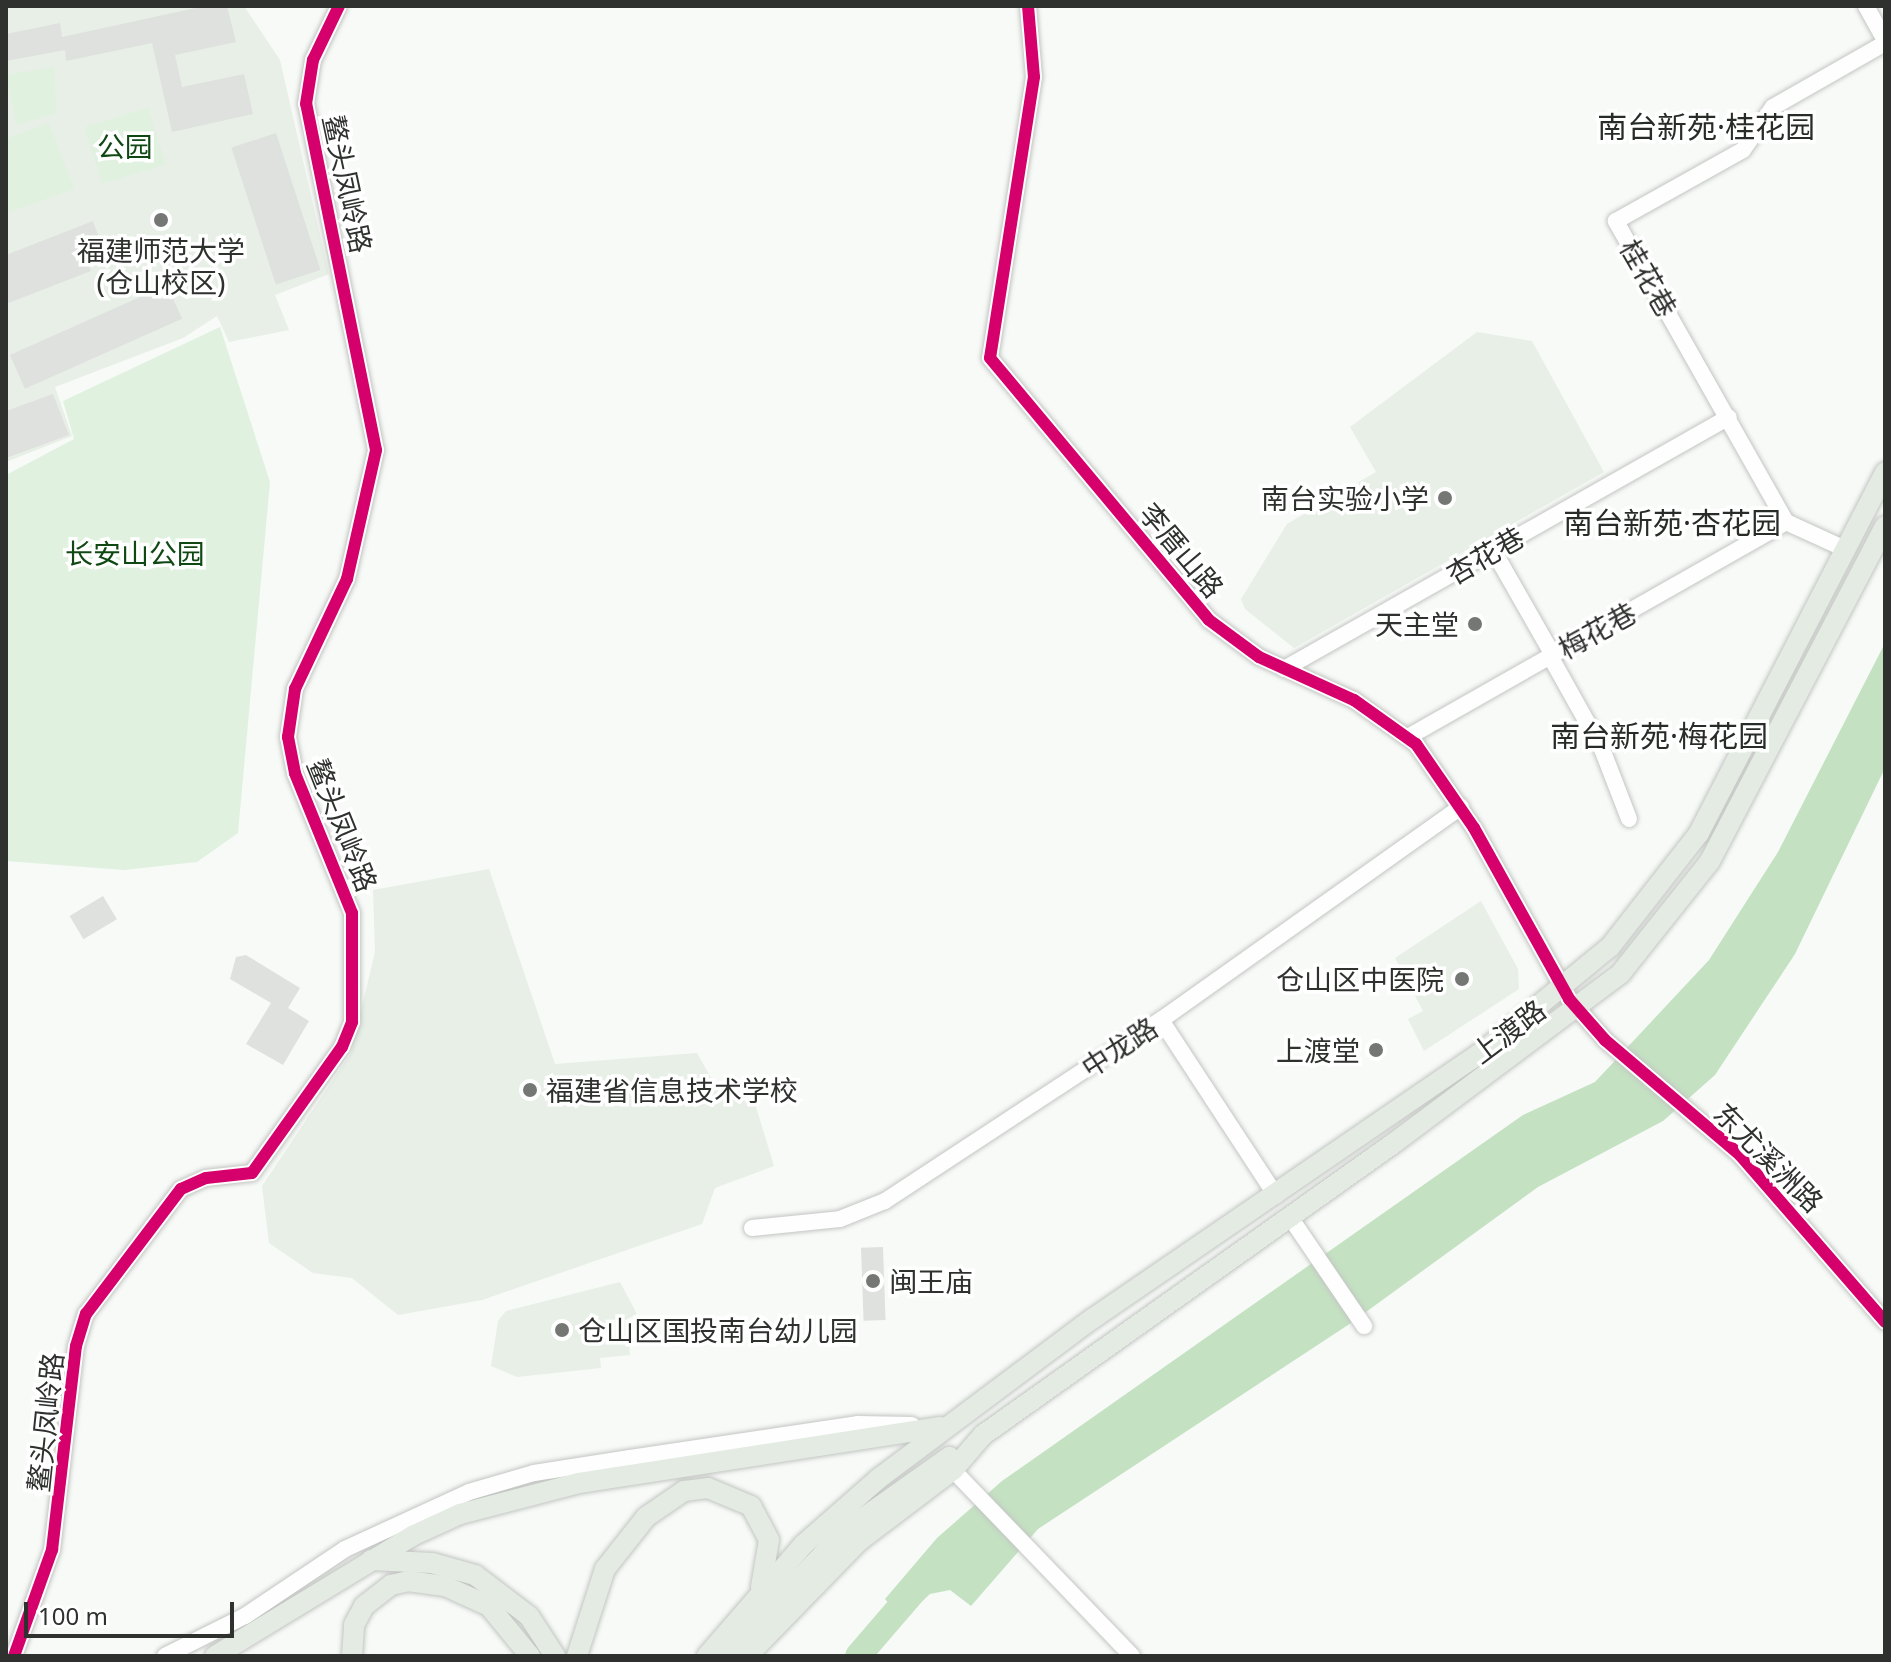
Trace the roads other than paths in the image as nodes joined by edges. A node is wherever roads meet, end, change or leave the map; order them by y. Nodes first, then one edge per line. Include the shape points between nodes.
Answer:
1 (339, 6) edge
2 (1028, 6) edge
3 (1866, 6) edge
4 (1885, 42) edge
5 (1729, 417) junction
6 (1885, 472) edge
7 (1786, 522) junction
8 (1885, 526) edge
9 (1845, 549) junction
10 (1493, 550) junction
11 (1551, 655) junction
12 (1284, 669) junction
13 (1408, 737) junction
14 (1461, 807) junction
15 (1629, 819) dead end
16 (1563, 990) junction
17 (1578, 1010) junction
18 (1161, 1020) junction
19 (1276, 1196) junction
20 (1290, 1217) junction
21 (752, 1228) dead end
22 (1885, 1322) edge
23 (1364, 1326) dead end
24 (949, 1425) junction
25 (983, 1435) junction
26 (960, 1477) junction
27 (371, 1560) junction
28 (758, 1595) junction
29 (14, 1656) edge
30 (165, 1656) edge
31 (215, 1656) edge
32 (352, 1656) edge
33 (530, 1656) edge
34 (555, 1656) edge
35 (577, 1656) edge
36 (707, 1656) edge
37 (727, 1656) edge
38 (747, 1656) edge
39 (1132, 1656) edge

1 - 29 street, 鳌头凤岭路 via 313,60 306,104 376,450 347,579 295,689 288,737 295,773 352,913 352,1022 342,1047 252,1173 206,1178 181,1189 86,1314 76,1346 52,1550
2 - 12 street, 李厝山路 via 1034,77 990,358 1200,610 1239,645
3 - 4 street
4 - 5 street, 桂花巷 via 1773,107 1743,150 1616,221
5 - 7 street, 桂花巷
5 - 10 street, 杏花巷
6 - 9 main road, 上渡路
7 - 9 street
7 - 11 street, 梅花巷
8 - 17 main road, 上渡路 via 1710,861 1648,945
9 - 16 main road, 上渡路 via 1694,841 1627,928
10 - 11 street
10 - 12 street, 杏花巷
11 - 13 street, 梅花巷
11 - 15 street via 1602,749
12 - 13 street, 李厝山路 via 1354,700
13 - 14 street, 李厝山路
14 - 16 street, 李厝山路
14 - 18 street, 中龙路
16 - 17 street, 李厝山路
16 - 19 main road, 上渡路
17 - 20 main road, 上渡路
17 - 22 street, 东尤溪洲路 via 1809,1230
18 - 19 street
18 - 21 street, 中龙路 via 877,1206 840,1219
19 - 24 main road, 上渡路 via 1092,1319
20 - 23 street
20 - 25 main road, 上渡路
24 - 27 main road via 840,1447 521,1495 460,1514
24 - 28 main road, 上渡路 via 837,1513
24 - 30 street via 858,1424 495,1485 414,1514 345,1549 245,1616
25 - 26 main road, 上渡路
25 - 37 main road via 845,1531
26 - 38 main road, 上渡路 via 859,1541
26 - 39 street
27 - 31 main road
27 - 34 main road via 432,1563 475,1575 529,1616
28 - 35 main road via 769,1540 751,1506 733,1494 684,1491 646,1517 605,1569
28 - 36 main road, 上渡路
32 - 33 main road via 354,1625 364,1606 391,1585 408,1581 445,1586 489,1606

